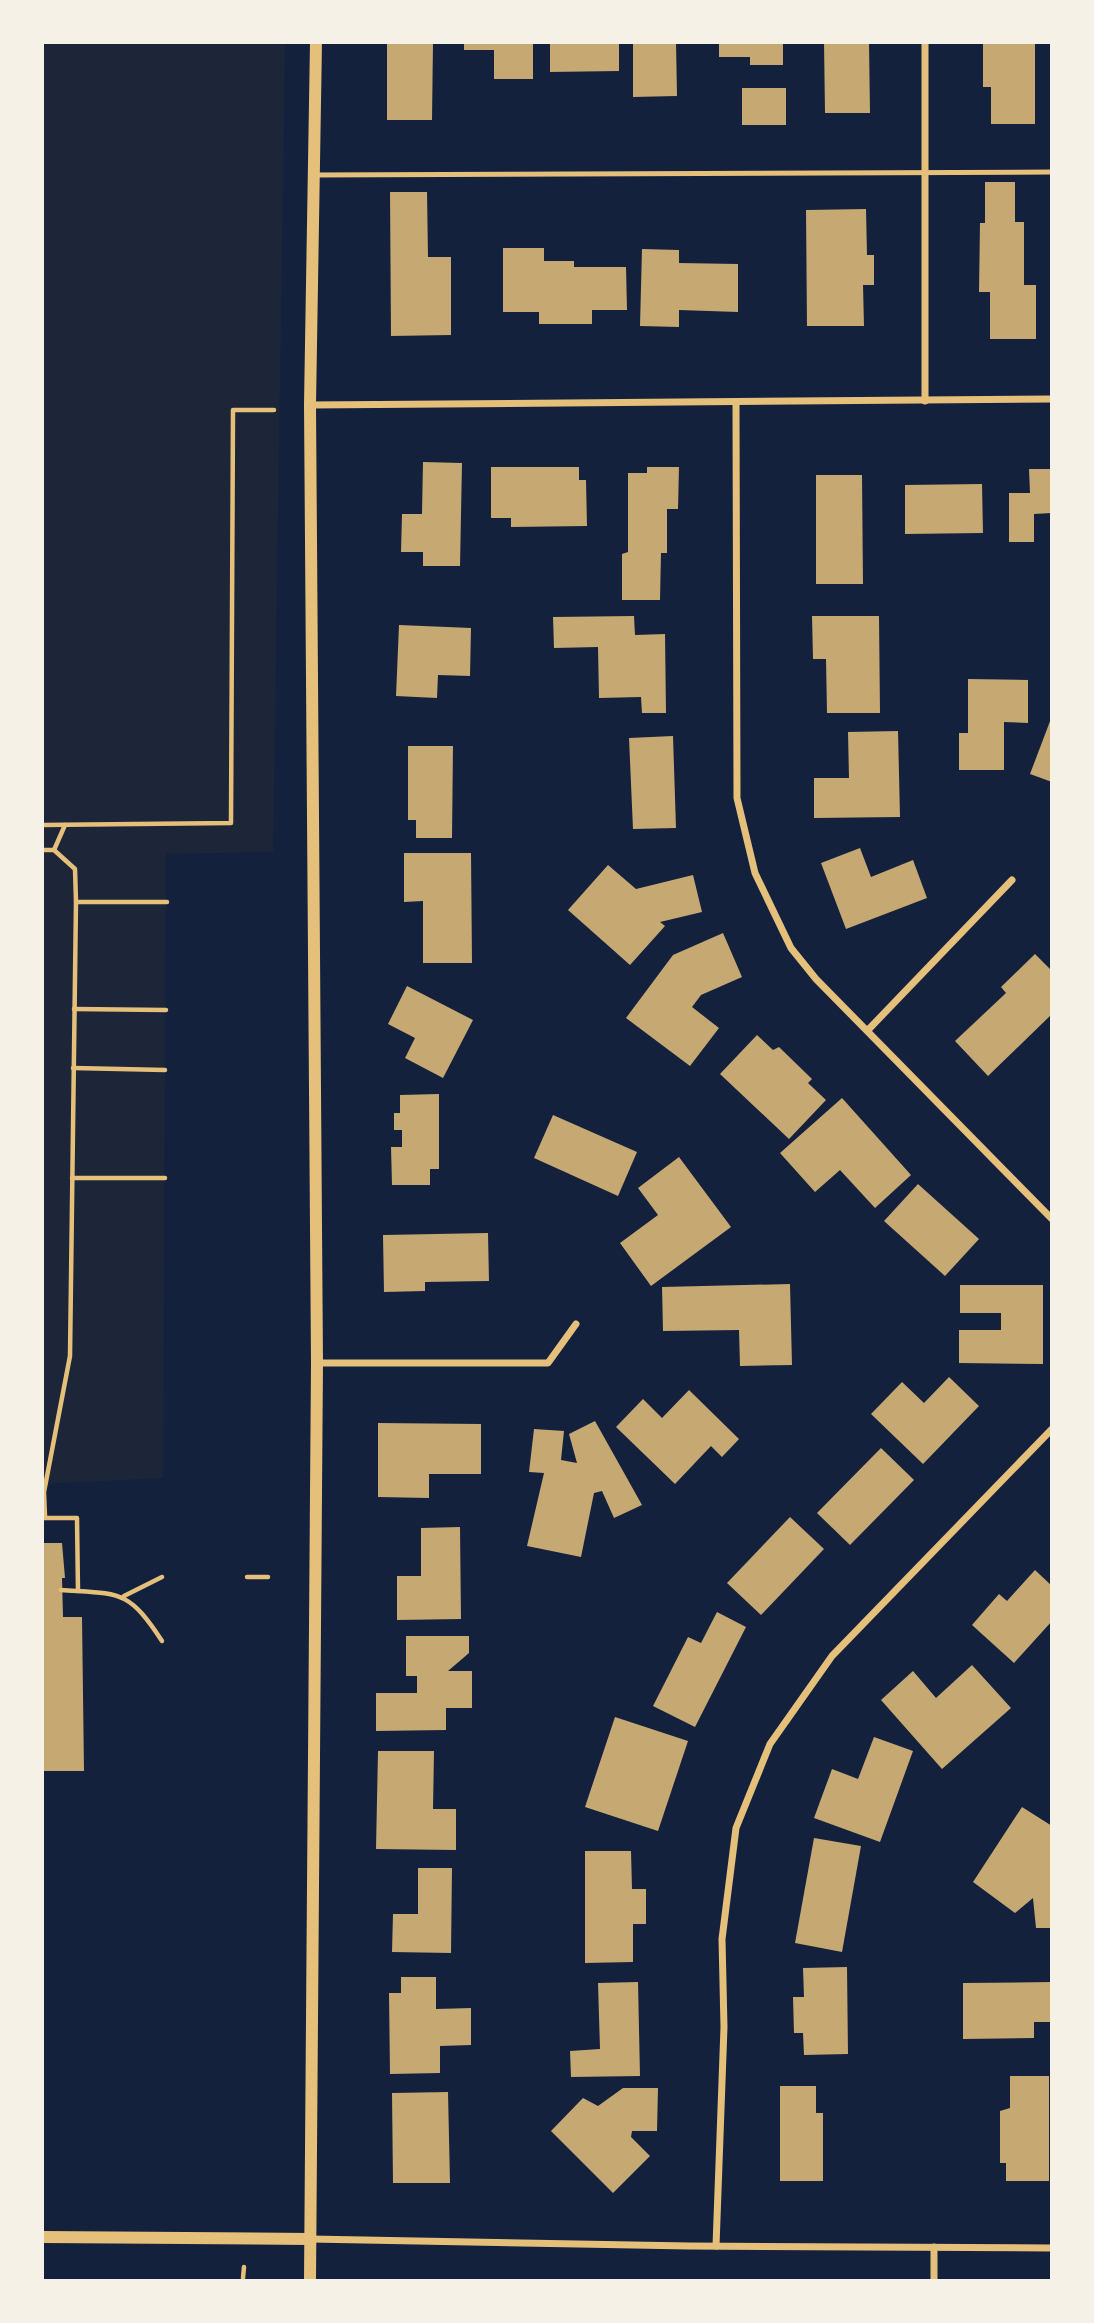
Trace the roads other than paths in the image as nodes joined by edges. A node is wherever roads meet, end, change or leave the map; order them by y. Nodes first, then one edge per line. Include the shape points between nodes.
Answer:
1 (316, 42) edge
2 (925, 42) edge
3 (1052, 172) edge
4 (925, 173) junction
5 (314, 175) junction
6 (1052, 399) edge
7 (925, 401) junction
8 (736, 403) junction
9 (310, 405) junction
10 (1013, 880) dead end
11 (868, 1030) junction
12 (1052, 1219) edge
13 (576, 1324) dead end
14 (317, 1363) junction
15 (1052, 1429) edge
16 (42, 2237) edge
17 (310, 2239) junction
18 (716, 2246) junction
19 (934, 2247) junction
20 (1052, 2248) edge
21 (310, 2281) edge
22 (934, 2281) edge

1 - 5 street
2 - 4 street
3 - 4 lane
4 - 5 lane
4 - 7 street
5 - 9 street
6 - 7 street
7 - 8 street
8 - 9 street
8 - 11 street via 737,798 755,873 791,948
9 - 14 street
10 - 11 street
11 - 12 street
13 - 14 street via 548,1363
14 - 17 street
15 - 18 street via 832,1656 770,1744 736,1828 722,1939 724,2027
16 - 17 street
17 - 18 street
17 - 21 street
18 - 19 street
19 - 20 street
19 - 22 street

